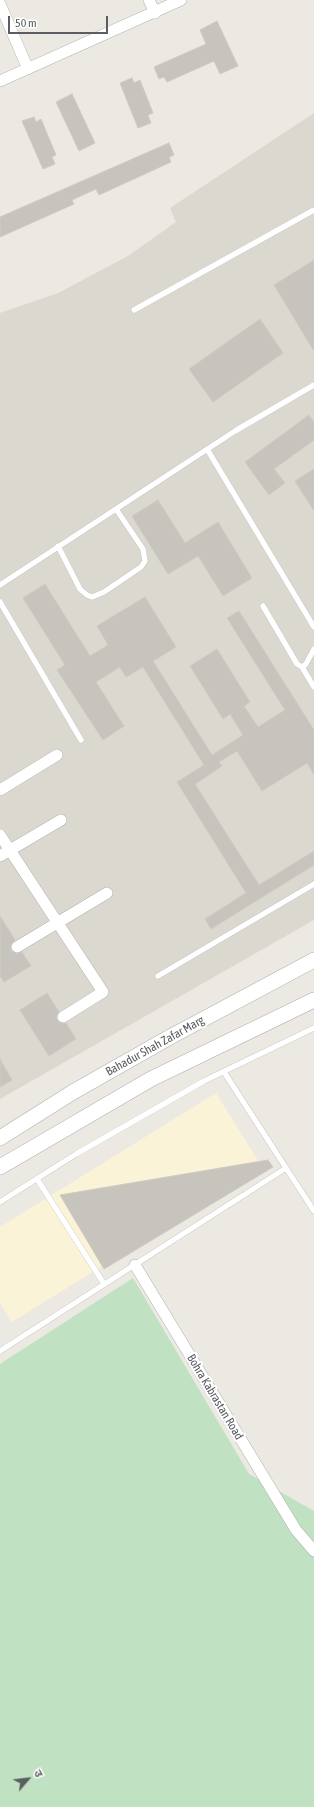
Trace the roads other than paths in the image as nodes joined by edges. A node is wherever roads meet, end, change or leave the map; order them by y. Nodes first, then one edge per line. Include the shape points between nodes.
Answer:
1 (150, 0) edge
2 (181, 0) edge
3 (0, 4) edge
4 (155, 13) junction
5 (28, 69) junction
6 (0, 81) edge
7 (314, 210) edge
8 (134, 310) dead end
9 (314, 385) edge
10 (208, 449) junction
11 (116, 509) junction
12 (58, 546) junction
13 (0, 585) edge
14 (0, 602) edge
15 (264, 606) dead end
16 (314, 628) edge
17 (314, 648) edge
18 (302, 666) junction
19 (314, 687) edge
20 (81, 740) dead end
21 (57, 755) dead end
22 (0, 790) edge
23 (61, 820) dead end
24 (0, 835) edge
25 (5, 853) edge
26 (314, 884) edge
27 (107, 893) dead end
28 (58, 922) junction
29 (16, 947) dead end
30 (314, 960) edge
31 (158, 976) dead end
32 (314, 1000) edge
33 (63, 1017) dead end
34 (314, 1028) edge
35 (224, 1072) junction
36 (0, 1138) edge
37 (0, 1166) edge
38 (286, 1168) junction
39 (37, 1179) junction
40 (0, 1202) edge
41 (314, 1211) edge
42 (134, 1265) junction
43 (104, 1284) junction
44 (0, 1351) edge
45 (314, 1551) edge

1 - 4 street
2 - 4 street
3 - 5 street
4 - 5 street
5 - 6 street
7 - 8 lane
9 - 10 lane
10 - 11 lane
10 - 16 lane
11 - 12 lane
11 - 12 lane via 143,549 145,561 104,592 92,597 80,589
12 - 13 lane
14 - 20 lane
15 - 18 lane via 298,664
17 - 18 lane via 306,664
18 - 19 lane
21 - 22 street
23 - 25 street
24 - 25 street
25 - 28 street
26 - 31 lane
27 - 28 street
28 - 29 street
28 - 33 street via 103,992
30 - 36 main road, Bahadur Shah Zafar Marg via 170,1037 73,1092
32 - 37 main road via 151,1079
34 - 35 lane
35 - 38 lane
35 - 39 lane via 76,1154
38 - 41 lane
38 - 42 lane
39 - 40 lane
39 - 43 lane
42 - 43 lane
42 - 45 street, Bohra Kabrastan Road via 296,1530
43 - 44 lane

